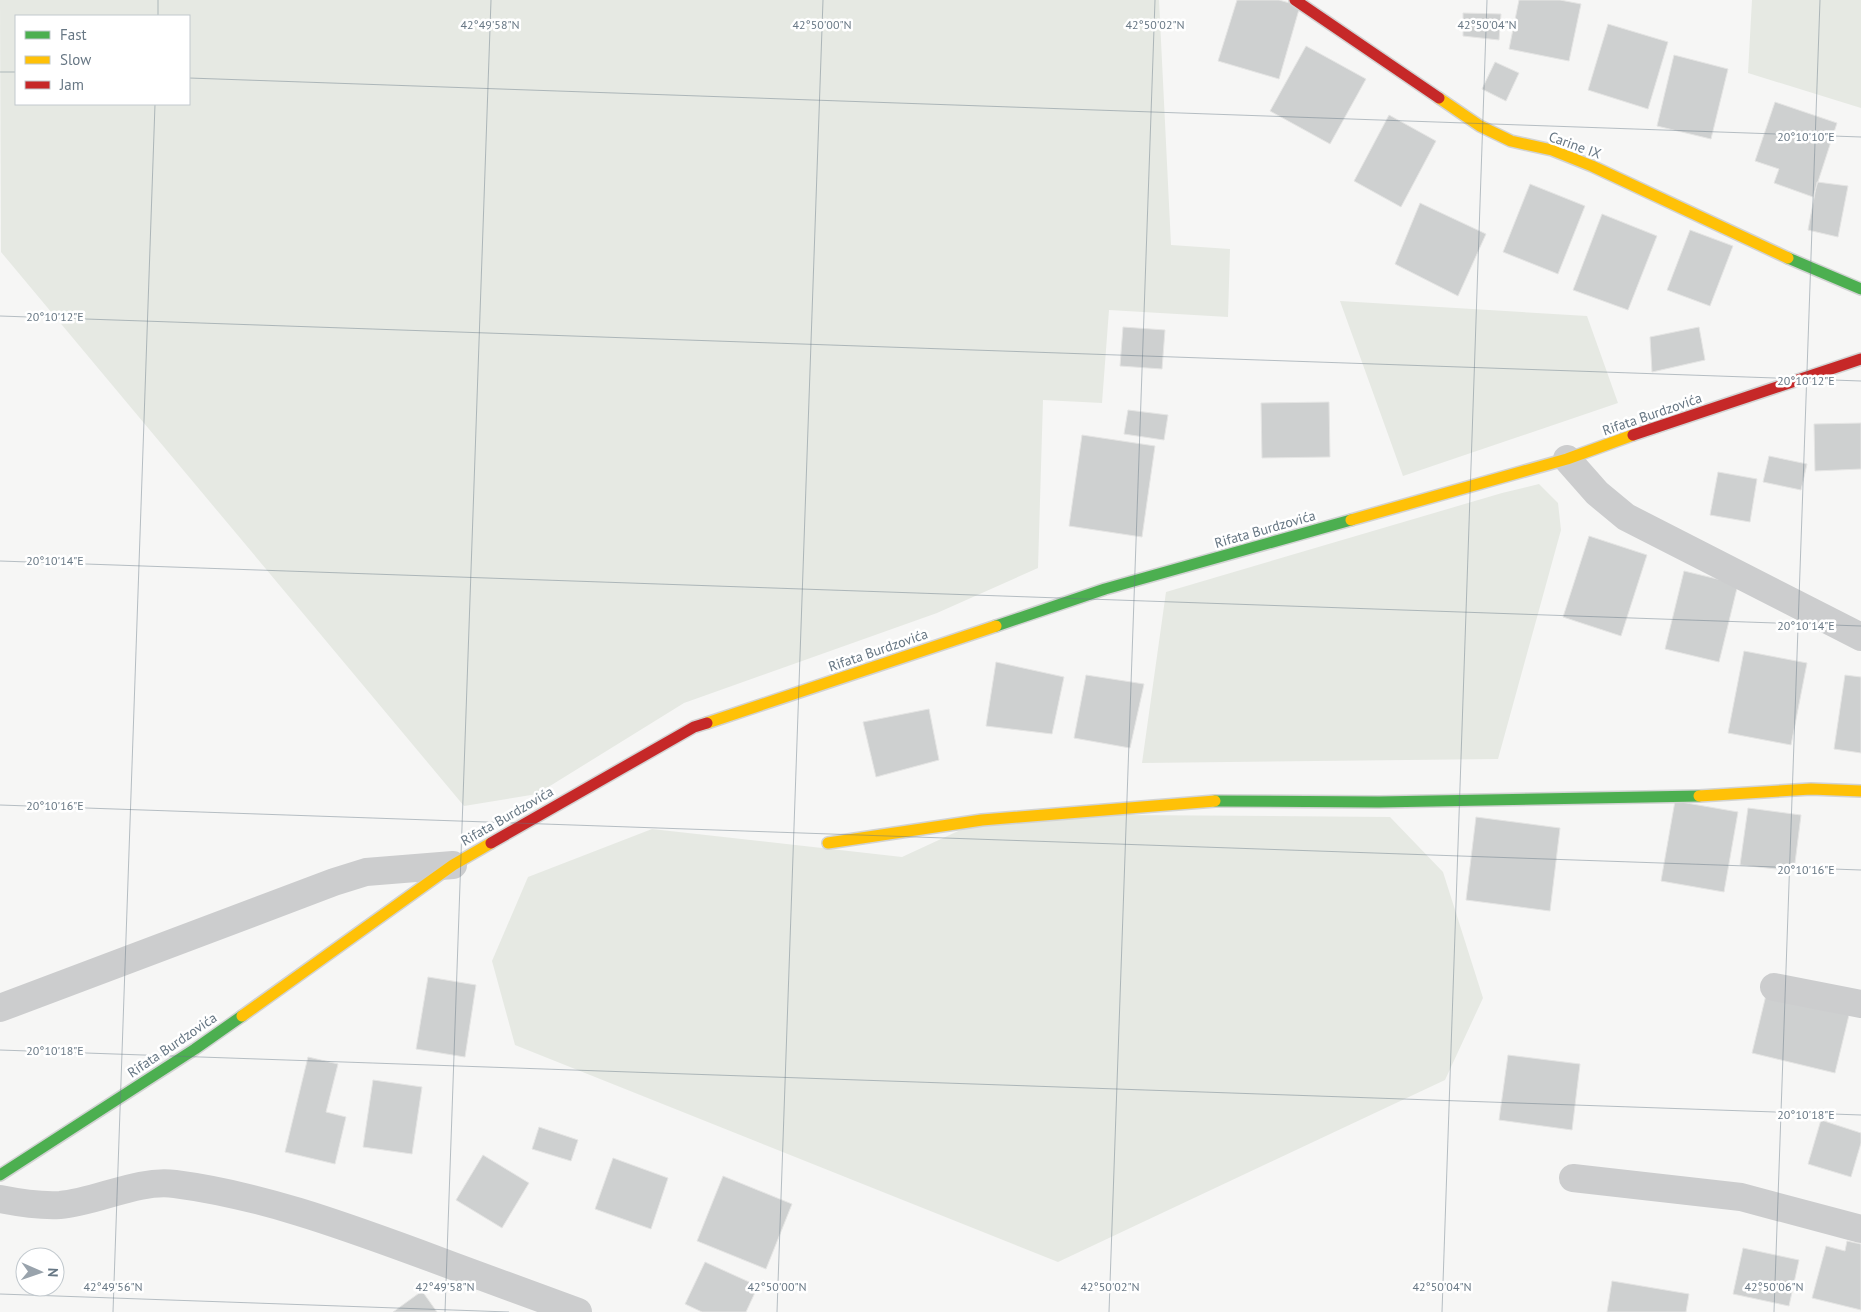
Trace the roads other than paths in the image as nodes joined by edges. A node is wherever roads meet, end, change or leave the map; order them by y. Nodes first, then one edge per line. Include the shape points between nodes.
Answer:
1 (1295, 0) edge
2 (1861, 289) edge
3 (1861, 359) edge
4 (1567, 459) junction
5 (1861, 637) edge
6 (1861, 791) edge
7 (828, 843) dead end
8 (453, 865) junction
9 (1774, 987) dead end
10 (1861, 1004) edge
11 (0, 1008) edge
12 (0, 1175) edge
13 (1573, 1178) dead end
14 (0, 1199) edge
15 (1861, 1229) edge
16 (578, 1312) edge

1 - 2 street, Carine IX via 1480,126 1511,141 1552,150 1592,166
3 - 4 street, Rifata Burdzovića
4 - 5 street via 1597,493 1626,517
4 - 8 street, Rifata Burdzovića via 1105,589 694,727
6 - 7 street via 1810,789 1718,796 1581,799 1219,802 982,820
8 - 11 street via 366,872 334,882
8 - 12 street, Rifata Burdzovića via 195,1049
9 - 10 street
13 - 15 street via 1741,1197
14 - 16 street via 60,1205 138,1186 172,1184 208,1189 352,1228

